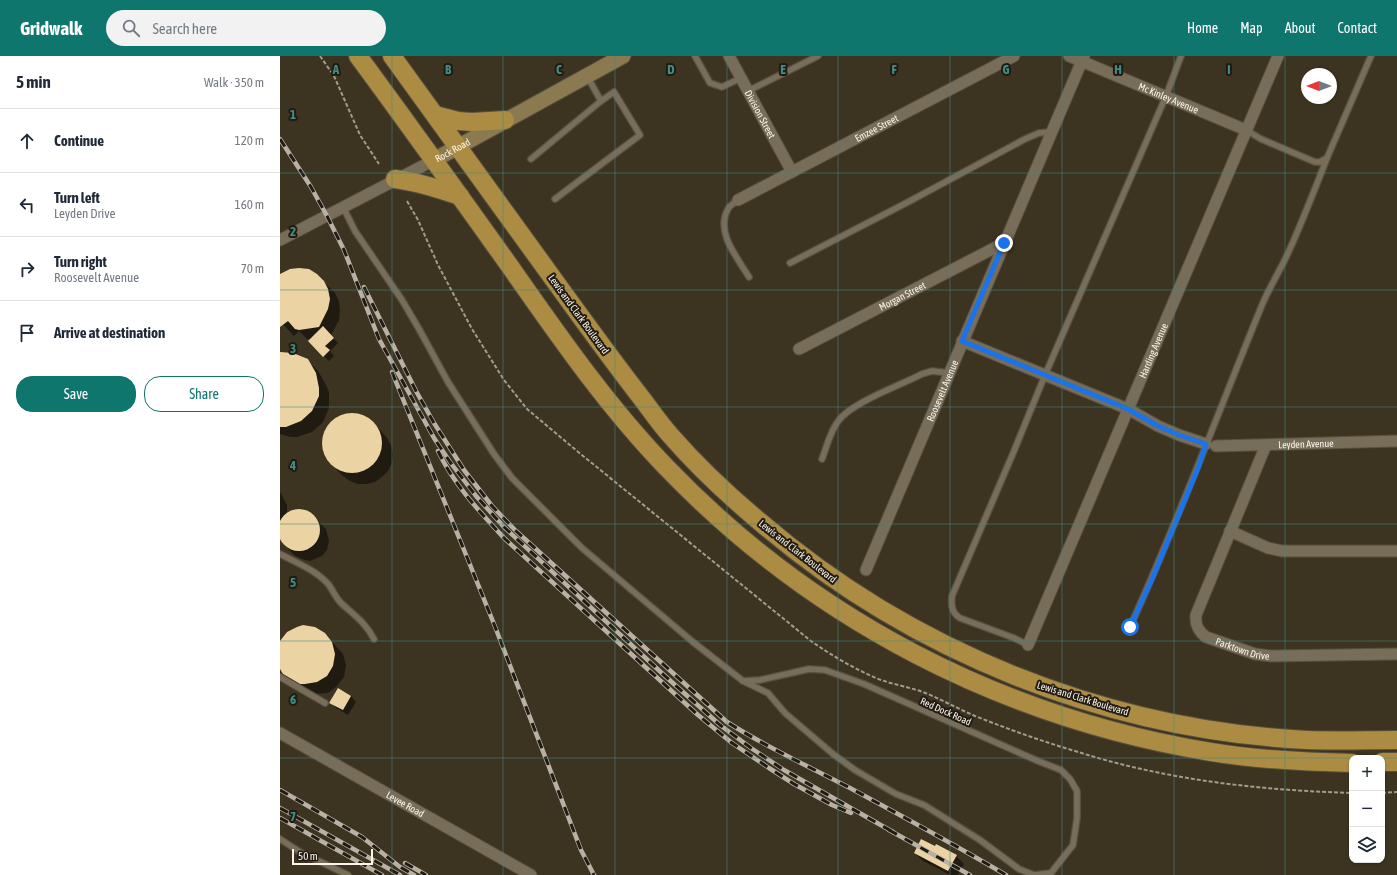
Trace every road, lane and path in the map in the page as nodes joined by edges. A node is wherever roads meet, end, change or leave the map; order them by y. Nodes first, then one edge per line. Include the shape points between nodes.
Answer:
1 (320, 56) edge
2 (358, 56) edge
3 (392, 56) edge
4 (623, 56) edge
5 (695, 56) edge
6 (729, 56) edge
7 (818, 56) edge
8 (1014, 56) edge
9 (1069, 56) edge
10 (1181, 56) edge
11 (1278, 56) edge
12 (1371, 56) edge
13 (1083, 59) edge
14 (587, 75) junction
15 (741, 78) junction
16 (748, 91) junction
17 (1166, 96) junction
18 (601, 101) junction
19 (435, 115) junction
20 (505, 120) junction
21 (1246, 130) junction
22 (1051, 132) junction
23 (457, 146) junction
24 (1327, 158) junction
25 (531, 159) dead end
26 (434, 160) junction
27 (379, 164) dead end
28 (792, 172) junction
29 (395, 180) junction
30 (460, 196) junction
31 (555, 199) dead end
32 (738, 200) joint
33 (342, 207) junction
34 (280, 240) edge
35 (1004, 243) junction
36 (790, 263) dead end
37 (749, 277) dead end
38 (962, 341) junction
39 (799, 349) dead end
40 (949, 373) junction
41 (1045, 375) junction
42 (1128, 409) junction
43 (1397, 441) edge
44 (1211, 445) junction
45 (1266, 445) junction
46 (822, 460) dead end
47 (1230, 531) junction
48 (1397, 551) edge
49 (280, 554) edge
50 (866, 570) dead end
51 (1130, 627) dead end
52 (374, 639) dead end
53 (1028, 645) joint
54 (1397, 654) edge
55 (280, 677) edge
56 (743, 681) junction
57 (325, 703) dead end
58 (280, 733) edge
59 (1397, 740) edge
60 (1385, 762) edge
61 (1397, 762) edge
62 (1349, 763) edge
63 (1385, 792) edge
64 (1397, 792) edge
65 (280, 839) edge
66 (348, 875) edge
67 (531, 875) edge

1 - 27 path via 334,76 360,135
2 - 26 highway
3 - 19 highway, Lewis and Clark Boulevard
4 - 14 main road, Rock Road
5 - 15 lane via 710,83 722,87
6 - 15 street, Division Street
7 - 16 lane
8 - 28 street, Emzee Street
9 - 13 street, Mc Kinley Avenue
10 - 17 lane
11 - 21 street, Harding Avenue
12 - 24 lane
13 - 17 street, Mc Kinley Avenue
13 - 22 street, Roosevelt Avenue
14 - 18 lane
14 - 20 main road, Rock Road
15 - 16 street, Division Street
16 - 28 street, Division Street
17 - 21 street, Mc Kinley Avenue
17 - 41 lane
18 - 25 lane
18 - 31 lane via 614,92 640,135
19 - 20 highway via 472,122
19 - 23 highway, Lewis and Clark Boulevard
20 - 23 main road, Rock Road
21 - 24 lane via 1315,162
21 - 42 street, Harding Avenue
22 - 35 street, Roosevelt Avenue
22 - 36 lane via 1039,133 1025,139
23 - 26 main road, Rock Road
23 - 59 highway, Lewis and Clark Boulevard via 624,376 670,435 733,498 778,537 813,565 859,596 958,652 1021,678 1098,704 1203,728 1253,735 1320,740
24 - 44 lane via 1289,252 1263,303
26 - 29 street, Rock Road
26 - 30 highway
28 - 32 street, Emzee Street
29 - 30 highway via 414,182
29 - 33 street, Rock Road
30 - 62 highway via 553,328 642,440 702,502 753,546 844,613 941,668 1025,704 1074,721 1213,753 1252,758
32 - 37 lane via 729,207 724,220 726,238
33 - 34 street, Rock Road
33 - 56 lane via 355,231 406,306 448,382 512,478 582,548
35 - 38 street, Roosevelt Avenue
35 - 39 street, Morgan Street
38 - 40 street, Roosevelt Avenue
38 - 41 street, Leyden Avenue
40 - 46 lane via 932,371 922,374 852,409 835,426
40 - 50 street, Roosevelt Avenue
41 - 42 street, Leyden Avenue
41 - 53 lane via 952,596 955,615
42 - 44 street, Leyden Avenue via 1158,426
42 - 53 street, Harding Avenue
43 - 45 street, Leyden Avenue
44 - 45 street, Leyden Avenue
44 - 51 lane via 1198,468
45 - 47 street, Parktown Drive
47 - 48 street via 1268,548 1282,551
47 - 54 street, Parktown Drive via 1196,615 1197,628 1206,637 1255,654 1271,656
49 - 52 lane via 317,573 340,602 370,631
55 - 57 lane
56 - 56 lane, Red Dock Road via 768,693 784,713 855,770 896,794 924,805 980,840 1019,869 1034,875 1051,873 1073,845 1078,791 1061,770 864,684 825,670 809,669 760,680
58 - 67 street, Levee Road
60 - 61 highway
63 - 64 path
65 - 66 lane via 300,852

